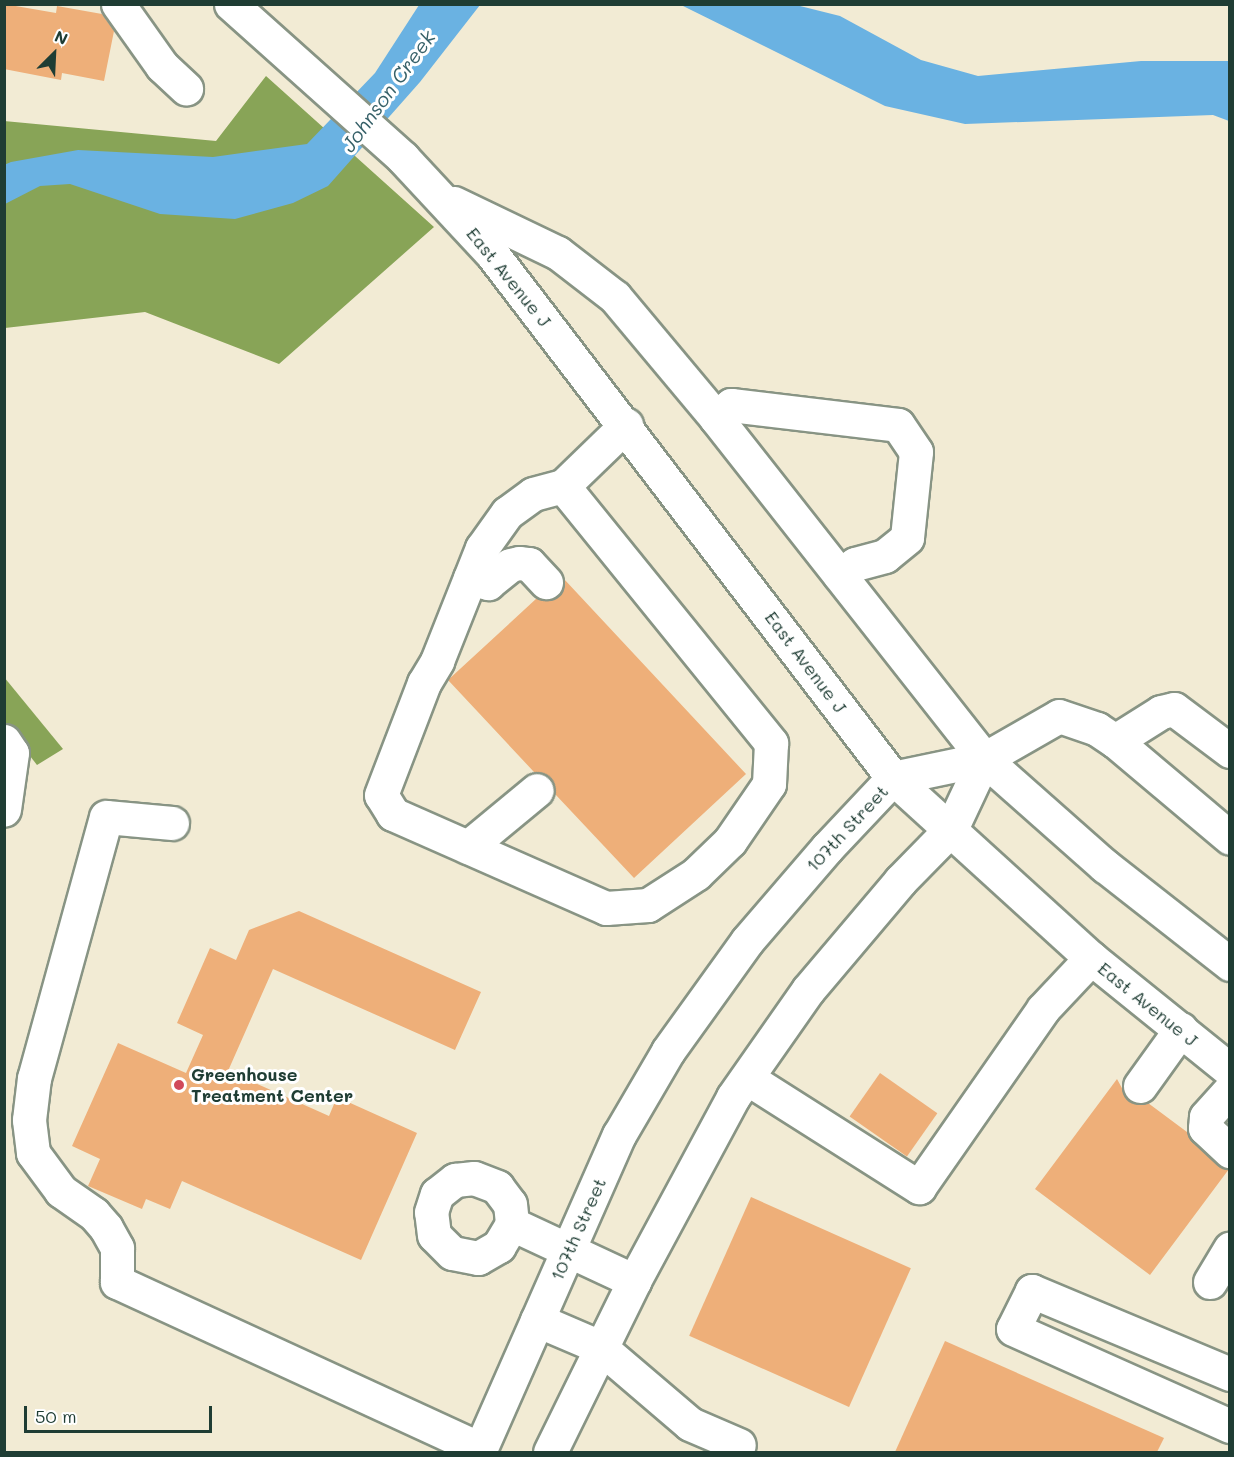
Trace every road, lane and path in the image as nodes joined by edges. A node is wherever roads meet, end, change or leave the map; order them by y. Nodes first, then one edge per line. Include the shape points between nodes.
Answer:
1 (118, 4) edge
2 (231, 4) edge
3 (186, 88) dead end
4 (442, 197) junction
5 (716, 418) junction
6 (626, 425) junction
7 (563, 486) junction
8 (839, 575) junction
9 (470, 578) junction
10 (546, 582) dead end
11 (4, 741) edge
12 (1114, 741) junction
13 (1230, 751) edge
14 (984, 759) junction
15 (894, 778) junction
16 (537, 790) dead end
17 (4, 809) edge
18 (172, 823) dead end
19 (951, 829) junction
20 (1230, 838) edge
21 (468, 846) junction
22 (1091, 958) junction
23 (1230, 964) edge
24 (1181, 1029) junction
25 (1230, 1070) edge
26 (747, 1078) junction
27 (1140, 1086) dead end
28 (1230, 1090) edge
29 (1230, 1151) edge
30 (512, 1224) dead end
31 (1230, 1249) edge
32 (569, 1251) junction
33 (633, 1281) junction
34 (1209, 1282) dead end
35 (537, 1320) junction
36 (600, 1347) junction
37 (1227, 1372) edge
38 (1217, 1420) edge
39 (739, 1445) dead end
40 (479, 1451) edge
41 (550, 1452) edge

1 - 3 street via 162,66
2 - 4 street, East Avenue J
4 - 5 street, East Avenue J via 558,253 615,297
4 - 6 street, East Avenue J via 493,255
5 - 8 street, East Avenue J
5 - 8 street via 731,405 898,425 916,452 908,538 885,556 855,564
6 - 7 street
6 - 15 street, East Avenue J
7 - 9 street via 533,494 507,513 482,548
7 - 21 street via 771,743 769,784 730,841 696,874 648,905 606,908
8 - 14 street, East Avenue J
9 - 10 street via 488,583 519,562 529,564
9 - 21 street via 381,795 393,814
11 - 17 street via 12,753
12 - 13 street via 1161,712 1174,709
12 - 14 street, 107th Street via 1097,729 1059,716
12 - 20 street
14 - 15 street, 107th Street
14 - 19 street
14 - 23 street, East Avenue J via 1105,866
15 - 19 street, East Avenue J
15 - 32 street, 107th Street via 747,941 668,1051 619,1135
16 - 21 street
18 - 40 street via 106,817 33,1078 29,1120 33,1153 61,1191 94,1214 106,1228 117,1248 117,1282
19 - 22 street, East Avenue J
19 - 26 street via 900,881 808,990
22 - 24 street, East Avenue J
22 - 26 street via 1043,1008 919,1187
24 - 25 street, East Avenue J
24 - 27 street
26 - 33 street
28 - 29 street via 1206,1117 1205,1128
30 - 32 street
31 - 34 street
32 - 33 street
32 - 35 street, 107th Street
33 - 36 street
35 - 36 street
35 - 40 street, 107th Street
36 - 39 street via 690,1424
36 - 41 street
37 - 38 street via 1032,1291 1013,1329

